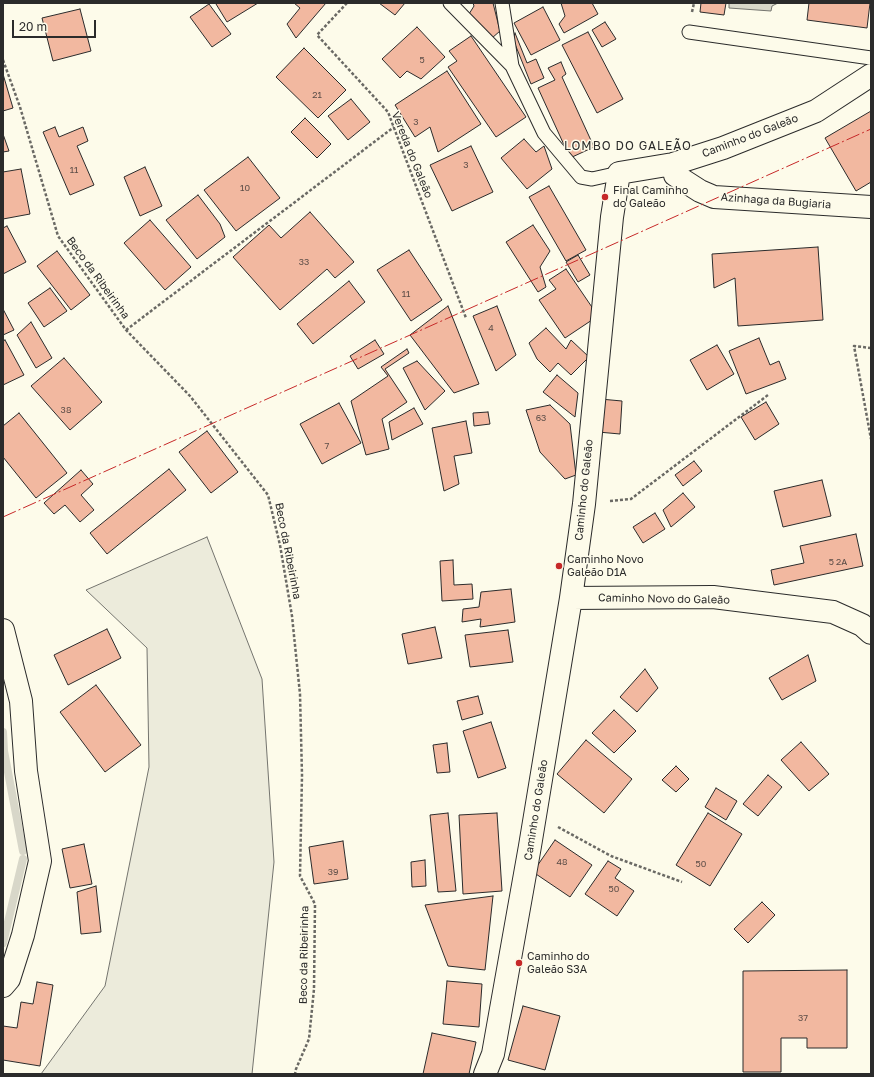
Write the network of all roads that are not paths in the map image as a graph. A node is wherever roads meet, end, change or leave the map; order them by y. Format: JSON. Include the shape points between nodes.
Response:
{"nodes":[{"id":1,"x":450,"y":3,"type":"edge"},
{"id":2,"x":502,"y":3,"type":"edge"},
{"id":3,"x":688,"y":32,"type":"dead end"},
{"id":4,"x":871,"y":58,"type":"edge"},
{"id":5,"x":512,"y":66,"type":"junction"},
{"id":6,"x":871,"y":75,"type":"edge"},
{"id":7,"x":673,"y":164,"type":"junction"},
{"id":8,"x":618,"y":173,"type":"junction"},
{"id":9,"x":871,"y":207,"type":"edge"},
{"id":10,"x":571,"y":598,"type":"junction"},
{"id":11,"x":3,"y":630,"type":"edge"},
{"id":12,"x":871,"y":633,"type":"edge"},
{"id":13,"x":3,"y":986,"type":"edge"},
{"id":14,"x":485,"y":1074,"type":"edge"}],
"edges":[{"from":1,"to":5,"type":"lane"},
{"from":2,"to":5,"type":"lane"},
{"from":3,"to":4,"type":"lane"},
{"from":5,"to":8,"type":"lane","via":[[544,134],[581,177],[592,179]]},
{"from":6,"to":7,"type":"street","name":"Caminho do Galeão","via":[[816,111],[723,148]]},
{"from":7,"to":8,"type":"street","name":"Caminho do Galeão"},
{"from":7,"to":9,"type":"street","name":"Azinhaga da Bugiaria","via":[[675,175],[714,197]]},
{"from":8,"to":10,"type":"street","name":"Caminho do Galeão","via":[[584,504]]},
{"from":10,"to":12,"type":"street","name":"Caminho Novo do Galeão","via":[[713,598],[833,612],[862,625]]},
{"from":10,"to":14,"type":"street","name":"Caminho do Galeão","via":[[493,1054]]},
{"from":11,"to":13,"type":"street","via":[[21,701],[26,771],[40,861],[23,935],[9,978]]}]}
